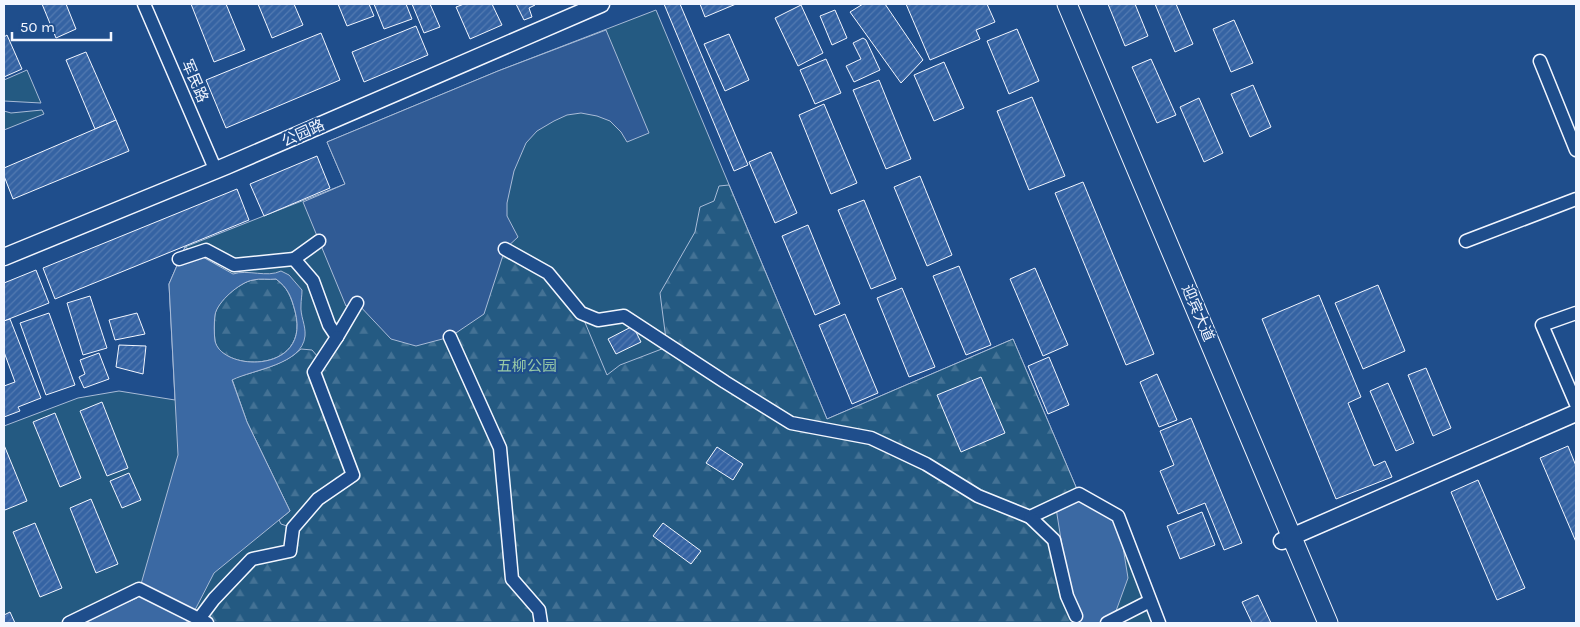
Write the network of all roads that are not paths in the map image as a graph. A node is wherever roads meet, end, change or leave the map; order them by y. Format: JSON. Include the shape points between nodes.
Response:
{"nodes":[{"id":1,"x":144,"y":4,"type":"edge"},
{"id":2,"x":583,"y":4,"type":"edge"},
{"id":3,"x":601,"y":4,"type":"edge"},
{"id":4,"x":1056,"y":4,"type":"edge"},
{"id":5,"x":1067,"y":4,"type":"edge"},
{"id":6,"x":1540,"y":61,"type":"dead end"},
{"id":7,"x":1576,"y":150,"type":"edge"},
{"id":8,"x":214,"y":167,"type":"junction"},
{"id":9,"x":1576,"y":199,"type":"edge"},
{"id":10,"x":319,"y":241,"type":"dead end"},
{"id":11,"x":1466,"y":241,"type":"dead end"},
{"id":12,"x":505,"y":249,"type":"dead end"},
{"id":13,"x":4,"y":250,"type":"edge"},
{"id":14,"x":4,"y":257,"type":"edge"},
{"id":15,"x":179,"y":259,"type":"dead end"},
{"id":16,"x":294,"y":259,"type":"junction"},
{"id":17,"x":357,"y":303,"type":"dead end"},
{"id":18,"x":1576,"y":313,"type":"edge"},
{"id":19,"x":337,"y":337,"type":"junction"},
{"id":20,"x":450,"y":337,"type":"dead end"},
{"id":21,"x":1576,"y":404,"type":"edge"},
{"id":22,"x":1576,"y":413,"type":"edge"},
{"id":23,"x":1030,"y":517,"type":"junction"},
{"id":24,"x":1287,"y":539,"type":"junction"},
{"id":25,"x":1150,"y":601,"type":"junction"},
{"id":26,"x":203,"y":621,"type":"edge"},
{"id":27,"x":1076,"y":621,"type":"edge"},
{"id":28,"x":70,"y":623,"type":"edge"},
{"id":29,"x":541,"y":623,"type":"edge"},
{"id":30,"x":1107,"y":623,"type":"edge"},
{"id":31,"x":1159,"y":623,"type":"edge"},
{"id":32,"x":1316,"y":623,"type":"edge"},
{"id":33,"x":1328,"y":623,"type":"edge"}],
"edges":[{"from":1,"to":8,"type":"street","name":"军民路"},
{"from":2,"to":8,"type":"street"},
{"from":3,"to":8,"type":"street","name":"公园路"},
{"from":4,"to":24,"type":"main road","name":"迎宾大道"},
{"from":5,"to":24,"type":"main road","name":"迎宾大道"},
{"from":6,"to":7,"type":"street"},
{"from":8,"to":13,"type":"street"},
{"from":8,"to":14,"type":"street","name":"公园路"},
{"from":9,"to":11,"type":"street"},
{"from":10,"to":16,"type":"street"},
{"from":12,"to":23,"type":"street","via":[[548,274],[581,313],[598,320],[624,316],[791,423],[871,438],[926,464],[978,496]]},
{"from":15,"to":16,"type":"street","via":[[206,250],[234,265]]},
{"from":16,"to":19,"type":"street","via":[[313,281],[329,325]]},
{"from":17,"to":19,"type":"street"},
{"from":18,"to":21,"type":"street","via":[[1542,325]]},
{"from":19,"to":26,"type":"street","via":[[314,372],[353,475],[318,499],[293,528],[290,551],[252,559],[214,598]]},
{"from":20,"to":29,"type":"street","via":[[500,448],[512,579],[539,610]]},
{"from":22,"to":24,"type":"street"},
{"from":23,"to":25,"type":"street","via":[[1079,494],[1118,516]]},
{"from":23,"to":27,"type":"street","via":[[1054,540]]},
{"from":24,"to":32,"type":"main road","name":"迎宾大道"},
{"from":24,"to":33,"type":"main road","name":"迎宾大道"},
{"from":25,"to":30,"type":"street"},
{"from":25,"to":31,"type":"street"},
{"from":26,"to":28,"type":"street","via":[[139,589]]}]}
